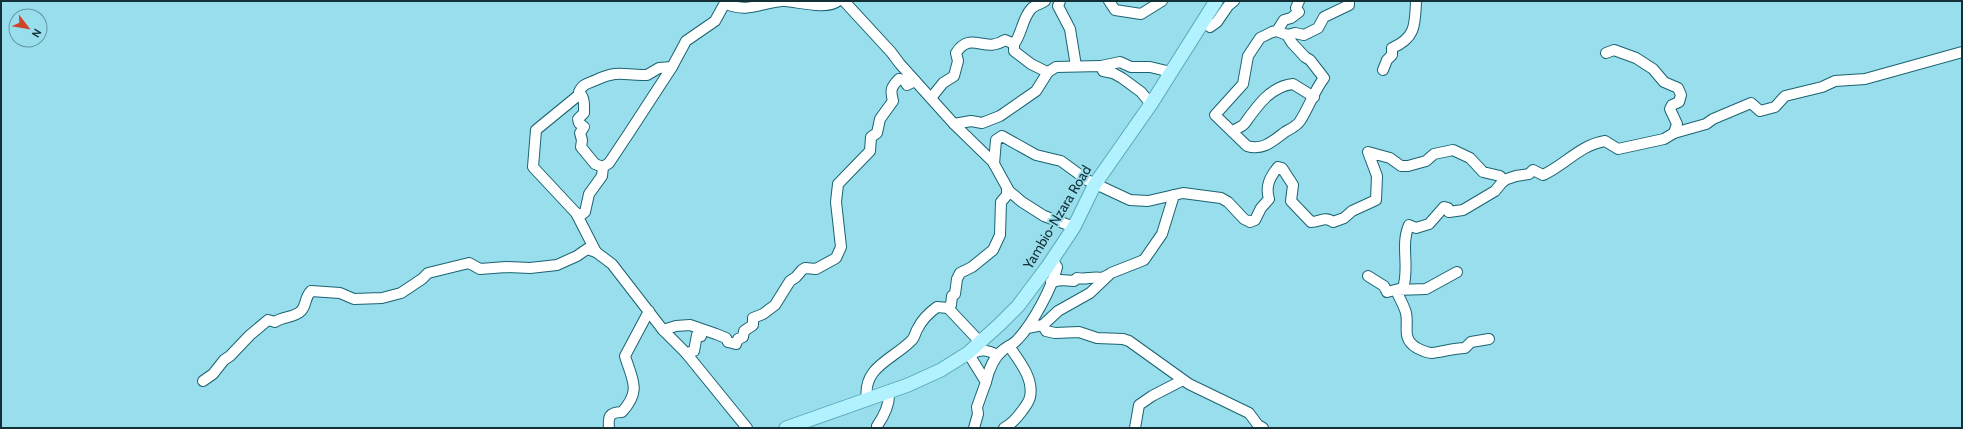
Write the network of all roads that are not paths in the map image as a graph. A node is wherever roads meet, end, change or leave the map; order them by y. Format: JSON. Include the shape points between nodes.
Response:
{"nodes":[{"id":1,"x":782,"y":1,"type":"edge"},
{"id":2,"x":785,"y":1,"type":"edge"},
{"id":3,"x":838,"y":1,"type":"edge"},
{"id":4,"x":844,"y":1,"type":"edge"},
{"id":5,"x":1046,"y":1,"type":"edge"},
{"id":6,"x":1060,"y":1,"type":"edge"},
{"id":7,"x":1109,"y":1,"type":"edge"},
{"id":8,"x":1162,"y":1,"type":"edge"},
{"id":9,"x":1216,"y":1,"type":"edge"},
{"id":10,"x":1234,"y":1,"type":"edge"},
{"id":11,"x":1299,"y":1,"type":"edge"},
{"id":12,"x":1349,"y":1,"type":"edge"},
{"id":13,"x":1416,"y":1,"type":"edge"},
{"id":14,"x":726,"y":2,"type":"edge"},
{"id":15,"x":1204,"y":21,"type":"junction"},
{"id":16,"x":1277,"y":31,"type":"junction"},
{"id":17,"x":1287,"y":36,"type":"junction"},
{"id":18,"x":1014,"y":44,"type":"junction"},
{"id":19,"x":1962,"y":52,"type":"edge"},
{"id":20,"x":1606,"y":53,"type":"dead end"},
{"id":21,"x":1076,"y":66,"type":"junction"},
{"id":22,"x":1101,"y":66,"type":"junction"},
{"id":23,"x":672,"y":67,"type":"junction"},
{"id":24,"x":1383,"y":70,"type":"dead end"},
{"id":25,"x":1047,"y":72,"type":"junction"},
{"id":26,"x":1171,"y":72,"type":"junction"},
{"id":27,"x":915,"y":81,"type":"junction"},
{"id":28,"x":580,"y":94,"type":"junction"},
{"id":29,"x":1314,"y":97,"type":"junction"},
{"id":30,"x":931,"y":98,"type":"junction"},
{"id":31,"x":1151,"y":104,"type":"junction"},
{"id":32,"x":954,"y":124,"type":"junction"},
{"id":33,"x":1233,"y":132,"type":"junction"},
{"id":34,"x":1674,"y":133,"type":"junction"},
{"id":35,"x":994,"y":164,"type":"junction"},
{"id":36,"x":603,"y":166,"type":"junction"},
{"id":37,"x":1504,"y":181,"type":"junction"},
{"id":38,"x":1095,"y":184,"type":"junction"},
{"id":39,"x":1008,"y":189,"type":"junction"},
{"id":40,"x":1174,"y":195,"type":"junction"},
{"id":41,"x":576,"y":213,"type":"junction"},
{"id":42,"x":1074,"y":227,"type":"junction"},
{"id":43,"x":596,"y":252,"type":"junction"},
{"id":44,"x":1457,"y":272,"type":"dead end"},
{"id":45,"x":1111,"y":273,"type":"junction"},
{"id":46,"x":1368,"y":276,"type":"dead end"},
{"id":47,"x":1046,"y":282,"type":"junction"},
{"id":48,"x":1396,"y":290,"type":"junction"},
{"id":49,"x":1027,"y":294,"type":"junction"},
{"id":50,"x":1040,"y":305,"type":"junction"},
{"id":51,"x":948,"y":308,"type":"junction"},
{"id":52,"x":649,"y":311,"type":"junction"},
{"id":53,"x":1058,"y":311,"type":"junction"},
{"id":54,"x":1043,"y":325,"type":"junction"},
{"id":55,"x":1027,"y":328,"type":"junction"},
{"id":56,"x":664,"y":330,"type":"junction"},
{"id":57,"x":703,"y":331,"type":"junction"},
{"id":58,"x":1489,"y":339,"type":"dead end"},
{"id":59,"x":980,"y":342,"type":"junction"},
{"id":60,"x":1008,"y":346,"type":"junction"},
{"id":61,"x":686,"y":353,"type":"junction"},
{"id":62,"x":969,"y":354,"type":"junction"},
{"id":63,"x":998,"y":355,"type":"junction"},
{"id":64,"x":1183,"y":380,"type":"junction"},
{"id":65,"x":204,"y":381,"type":"dead end"},
{"id":66,"x":986,"y":382,"type":"junction"},
{"id":67,"x":889,"y":392,"type":"junction"},
{"id":68,"x":867,"y":400,"type":"junction"},
{"id":69,"x":877,"y":426,"type":"dead end"},
{"id":70,"x":791,"y":427,"type":"edge"},
{"id":71,"x":609,"y":428,"type":"edge"},
{"id":72,"x":747,"y":428,"type":"edge"},
{"id":73,"x":974,"y":428,"type":"edge"},
{"id":74,"x":1004,"y":428,"type":"edge"},
{"id":75,"x":1135,"y":428,"type":"edge"},
{"id":76,"x":1263,"y":428,"type":"edge"}],
"edges":[{"from":1,"to":14,"type":"street","via":[[749,8],[738,8]]},
{"from":2,"to":3,"type":"street","via":[[824,5]]},
{"from":4,"to":27,"type":"street","via":[[892,52]]},
{"from":5,"to":18,"type":"street","via":[[1030,10]]},
{"from":6,"to":21,"type":"street","via":[[1058,6],[1070,29]]},
{"from":7,"to":8,"type":"street","via":[[1115,10],[1141,14]]},
{"from":9,"to":15,"type":"main road","name":"Yambio-Nzara Road"},
{"from":10,"to":15,"type":"street","via":[[1210,27]]},
{"from":11,"to":16,"type":"street","via":[[1296,8],[1298,12],[1284,20]]},
{"from":12,"to":17,"type":"street","via":[[1349,5],[1324,18],[1314,30],[1301,36],[1295,33]]},
{"from":13,"to":24,"type":"street","via":[[1411,35],[1392,48],[1392,55]]},
{"from":14,"to":23,"type":"street","via":[[715,21],[686,41]]},
{"from":15,"to":26,"type":"main road","name":"Yambio-Nzara Road"},
{"from":16,"to":17,"type":"street"},
{"from":16,"to":33,"type":"street","via":[[1260,38],[1248,56],[1243,84],[1215,115]]},
{"from":17,"to":29,"type":"street","via":[[1324,78],[1317,87]]},
{"from":18,"to":25,"type":"street","via":[[1014,51]]},
{"from":18,"to":30,"type":"street","via":[[1005,40],[992,46],[964,43],[956,53],[958,61],[954,76],[943,83]]},
{"from":19,"to":34,"type":"street","via":[[1865,79],[1835,81],[1822,87],[1785,96],[1775,107],[1760,111],[1751,103],[1713,118],[1706,124]]},
{"from":20,"to":34,"type":"street","via":[[1614,50],[1636,58],[1653,69],[1664,82],[1678,88],[1681,95],[1670,109],[1677,124]]},
{"from":21,"to":22,"type":"street"},
{"from":21,"to":25,"type":"street","via":[[1056,67]]},
{"from":22,"to":26,"type":"street","via":[[1120,62],[1131,67],[1150,67]]},
{"from":22,"to":31,"type":"street","via":[[1103,71],[1113,73],[1136,88]]},
{"from":23,"to":28,"type":"street","via":[[659,68],[647,75],[611,74],[585,84]]},
{"from":23,"to":36,"type":"street","via":[[610,161]]},
{"from":25,"to":32,"type":"street","via":[[1036,91],[1000,116],[982,123],[971,121]]},
{"from":26,"to":31,"type":"main road","name":"Yambio-Nzara Road"},
{"from":27,"to":30,"type":"street"},
{"from":27,"to":57,"type":"street","via":[[907,85],[904,80],[899,79],[891,86],[893,101],[880,119],[877,133],[871,137],[870,151],[838,184],[836,202],[841,247],[836,258],[816,269],[802,270],[790,281],[775,305],[753,318],[753,325],[744,331],[743,337],[736,344]]},
{"from":28,"to":36,"type":"street","via":[[584,98],[583,114],[578,119],[584,127],[580,133],[581,147],[595,164]]},
{"from":28,"to":41,"type":"street","via":[[536,130],[533,167]]},
{"from":29,"to":33,"type":"street","via":[[1293,84],[1281,87],[1268,94],[1250,113],[1245,124],[1235,128]]},
{"from":29,"to":33,"type":"street","via":[[1299,123],[1268,145],[1253,148],[1247,146]]},
{"from":30,"to":32,"type":"street"},
{"from":31,"to":38,"type":"main road","name":"Yambio-Nzara Road"},
{"from":32,"to":35,"type":"street"},
{"from":34,"to":37,"type":"street","via":[[1664,139],[1618,149],[1605,141],[1593,143],[1543,175],[1533,170],[1529,174]]},
{"from":35,"to":38,"type":"street","via":[[996,140],[1002,136],[1036,155],[1060,161]]},
{"from":35,"to":39,"type":"street"},
{"from":36,"to":41,"type":"street","via":[[601,179],[590,194],[586,210],[583,214]]},
{"from":37,"to":40,"type":"street","via":[[1500,176],[1483,172],[1470,158],[1453,150],[1434,154],[1426,161],[1408,166],[1401,166],[1390,158],[1368,152],[1378,176],[1376,200],[1333,222],[1328,218],[1317,222],[1307,219],[1292,201],[1293,185],[1282,168],[1278,167],[1270,176],[1268,183],[1269,199],[1255,220],[1250,222],[1221,198],[1183,193]]},
{"from":37,"to":48,"type":"street","via":[[1495,191],[1463,210],[1449,212],[1448,208],[1444,207],[1430,224],[1416,228],[1409,225],[1404,239],[1406,278],[1403,288]]},
{"from":38,"to":40,"type":"street","via":[[1130,200],[1148,201]]},
{"from":38,"to":42,"type":"main road","name":"Yambio-Nzara Road"},
{"from":39,"to":42,"type":"street","via":[[1044,216]]},
{"from":39,"to":51,"type":"street","via":[[1001,202],[1000,235],[993,250],[960,273],[956,294],[952,296]]},
{"from":40,"to":45,"type":"street","via":[[1162,234],[1144,260]]},
{"from":41,"to":43,"type":"street"},
{"from":42,"to":47,"type":"main road","name":"Yambio-Nzara Road","via":[[1052,259]]},
{"from":43,"to":52,"type":"street","via":[[612,264]]},
{"from":43,"to":65,"type":"street","via":[[587,249],[557,265],[530,268],[480,269],[469,263],[455,265],[428,273],[401,293],[377,299],[311,291],[300,311],[275,322],[265,322]]},
{"from":44,"to":48,"type":"street","via":[[1426,289]]},
{"from":45,"to":47,"type":"street","via":[[1102,278],[1094,276],[1086,280],[1077,278],[1074,281]]},
{"from":45,"to":53,"type":"street","via":[[1090,293]]},
{"from":46,"to":48,"type":"street","via":[[1384,286],[1387,292]]},
{"from":47,"to":49,"type":"main road","name":"Yambio-Nzara Road"},
{"from":47,"to":50,"type":"street"},
{"from":48,"to":58,"type":"street","via":[[1405,311],[1408,340],[1421,350],[1430,353],[1465,348],[1471,342]]},
{"from":49,"to":50,"type":"street"},
{"from":49,"to":59,"type":"main road","name":"Yambio-Nzara Road"},
{"from":50,"to":53,"type":"street","via":[[1050,311]]},
{"from":50,"to":55,"type":"street"},
{"from":51,"to":59,"type":"street"},
{"from":51,"to":68,"type":"street","via":[[937,307],[930,312],[912,340],[881,364],[868,380]]},
{"from":52,"to":56,"type":"street"},
{"from":52,"to":71,"type":"street","via":[[625,356],[634,378],[635,388],[632,397],[622,412],[613,412],[609,416]]},
{"from":53,"to":54,"type":"street"},
{"from":54,"to":55,"type":"street"},
{"from":54,"to":64,"type":"street","via":[[1046,331],[1051,333],[1079,332],[1097,338],[1129,340]]},
{"from":55,"to":60,"type":"street"},
{"from":56,"to":57,"type":"street","via":[[690,325]]},
{"from":56,"to":61,"type":"street"},
{"from":57,"to":61,"type":"street","via":[[701,336],[696,337],[694,351]]},
{"from":59,"to":62,"type":"main road","name":"Yambio-Nzara Road"},
{"from":60,"to":63,"type":"street"},
{"from":60,"to":74,"type":"street","via":[[1023,366],[1030,381],[1030,398],[1018,417]]},
{"from":61,"to":72,"type":"street"},
{"from":62,"to":63,"type":"street","via":[[987,350]]},
{"from":62,"to":66,"type":"street"},
{"from":62,"to":67,"type":"main road","name":"Yambio-Nzara Road","via":[[941,370]]},
{"from":63,"to":66,"type":"street"},
{"from":64,"to":75,"type":"street","via":[[1139,405]]},
{"from":64,"to":76,"type":"street","via":[[1249,414]]},
{"from":66,"to":73,"type":"street","via":[[977,407]]},
{"from":67,"to":68,"type":"main road","name":"Yambio-Nzara Road"},
{"from":67,"to":69,"type":"street","via":[[886,411]]},
{"from":68,"to":70,"type":"main road","name":"Yambio-Nzara Road"}]}
